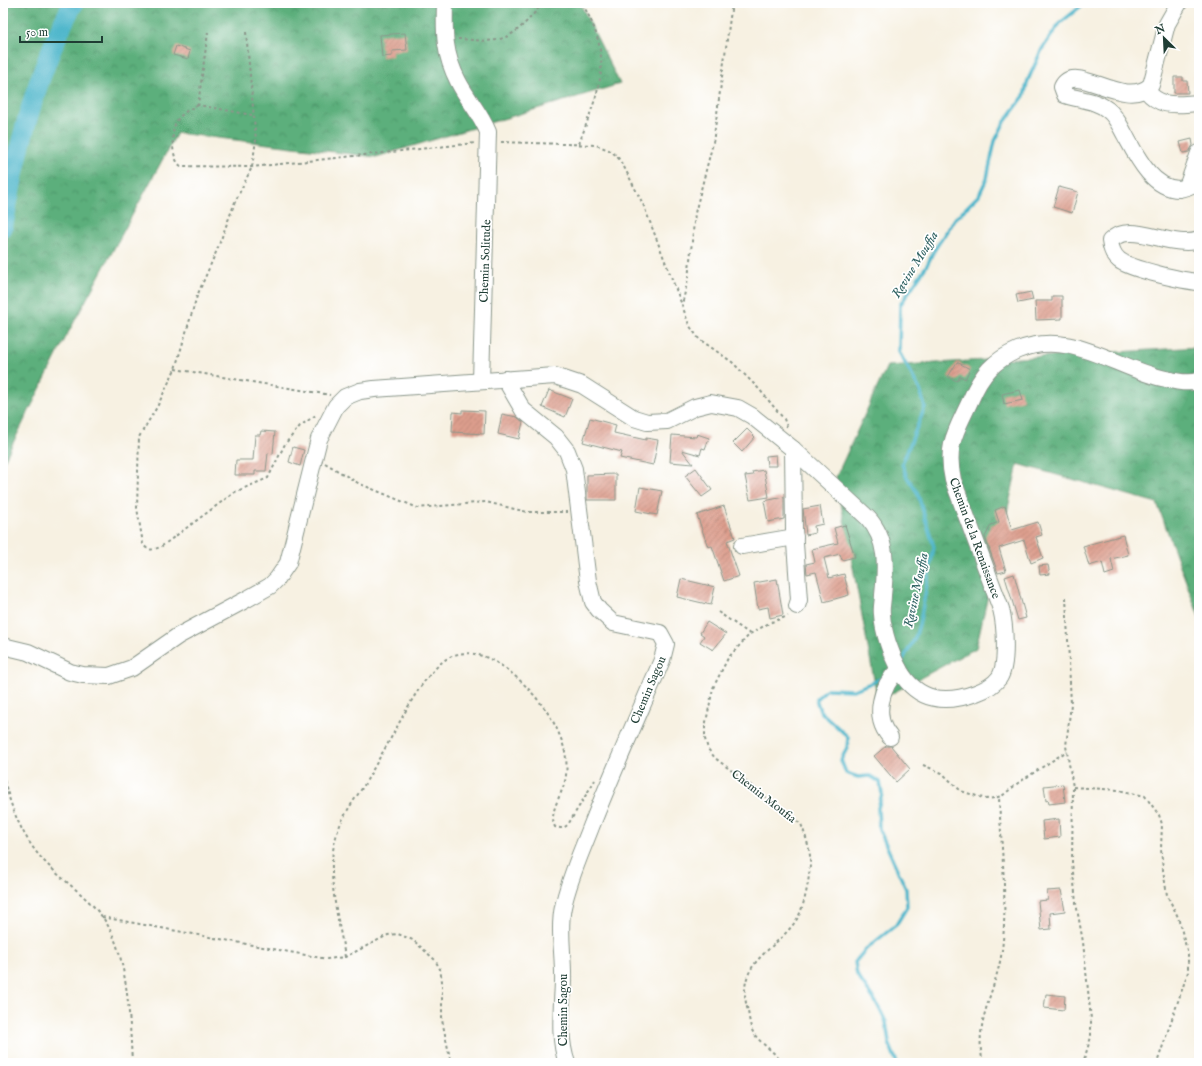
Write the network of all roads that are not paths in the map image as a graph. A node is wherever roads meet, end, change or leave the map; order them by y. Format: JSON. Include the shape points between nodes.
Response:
{"nodes":[{"id":1,"x":445,"y":3,"type":"edge"},
{"id":2,"x":1179,"y":3,"type":"edge"},
{"id":3,"x":1146,"y":90,"type":"junction"},
{"id":4,"x":1199,"y":103,"type":"edge"},
{"id":5,"x":1199,"y":153,"type":"edge"},
{"id":6,"x":1193,"y":185,"type":"edge"},
{"id":7,"x":1199,"y":240,"type":"edge"},
{"id":8,"x":1199,"y":282,"type":"edge"},
{"id":9,"x":505,"y":379,"type":"junction"},
{"id":10,"x":481,"y":381,"type":"junction"},
{"id":11,"x":1199,"y":381,"type":"edge"},
{"id":12,"x":793,"y":449,"type":"junction"},
{"id":13,"x":755,"y":533,"type":"dead end"},
{"id":14,"x":795,"y":533,"type":"junction"},
{"id":15,"x":742,"y":546,"type":"dead end"},
{"id":16,"x":797,"y":606,"type":"road end"},
{"id":17,"x":3,"y":646,"type":"edge"},
{"id":18,"x":899,"y":669,"type":"junction"},
{"id":19,"x":890,"y":737,"type":"dead end"},
{"id":20,"x":567,"y":1063,"type":"edge"}],
"edges":[{"from":1,"to":10,"type":"street","name":"Chemin Solitude","via":[[446,53],[458,81],[485,124],[489,142]]},
{"from":2,"to":3,"type":"street","via":[[1167,24],[1150,85]]},
{"from":3,"to":4,"type":"street","via":[[1155,101],[1164,104]]},
{"from":3,"to":6,"type":"street","via":[[1130,94],[1080,78],[1067,81],[1062,87],[1066,95],[1090,100],[1108,109],[1116,118],[1142,164],[1159,182],[1178,189]]},
{"from":5,"to":6,"type":"street"},
{"from":7,"to":8,"type":"street","via":[[1169,241],[1125,233],[1110,242],[1113,254],[1122,263],[1174,279]]},
{"from":9,"to":10,"type":"street","name":"Chemin de la Renaissance"},
{"from":9,"to":12,"type":"street","name":"Chemin de la Renaissance","via":[[555,376],[563,378],[592,390],[634,418],[647,422],[667,421],[703,404],[730,405],[752,416]]},
{"from":9,"to":20,"type":"street","name":"Chemin Sagou","via":[[523,410],[556,437],[567,451],[574,469],[593,602],[613,623],[660,633],[666,644],[662,660],[611,776],[579,858],[563,908],[562,1019],[563,1051]]},
{"from":10,"to":17,"type":"street","name":"Chemin de la Renaissance","via":[[360,391],[340,402],[324,428],[314,456],[288,563],[277,579],[247,600],[178,636],[132,668],[110,676],[83,675],[70,672],[28,652]]},
{"from":11,"to":18,"type":"street","name":"Chemin de la Renaissance","via":[[1178,382],[1154,377],[1085,349],[1062,343],[1037,344],[1021,349],[1002,357],[988,369],[975,390],[952,442],[949,463],[952,480],[1004,620],[1001,673],[991,686],[967,696],[943,700],[919,692]]},
{"from":12,"to":14,"type":"street"},
{"from":12,"to":18,"type":"street","name":"Chemin de la Renaissance","via":[[868,518],[880,536],[885,559],[882,613]]},
{"from":13,"to":14,"type":"street"},
{"from":14,"to":15,"type":"street"},
{"from":14,"to":16,"type":"street","via":[[799,600]]},
{"from":18,"to":19,"type":"street","via":[[887,684],[881,703],[880,717],[884,730]]}]}
